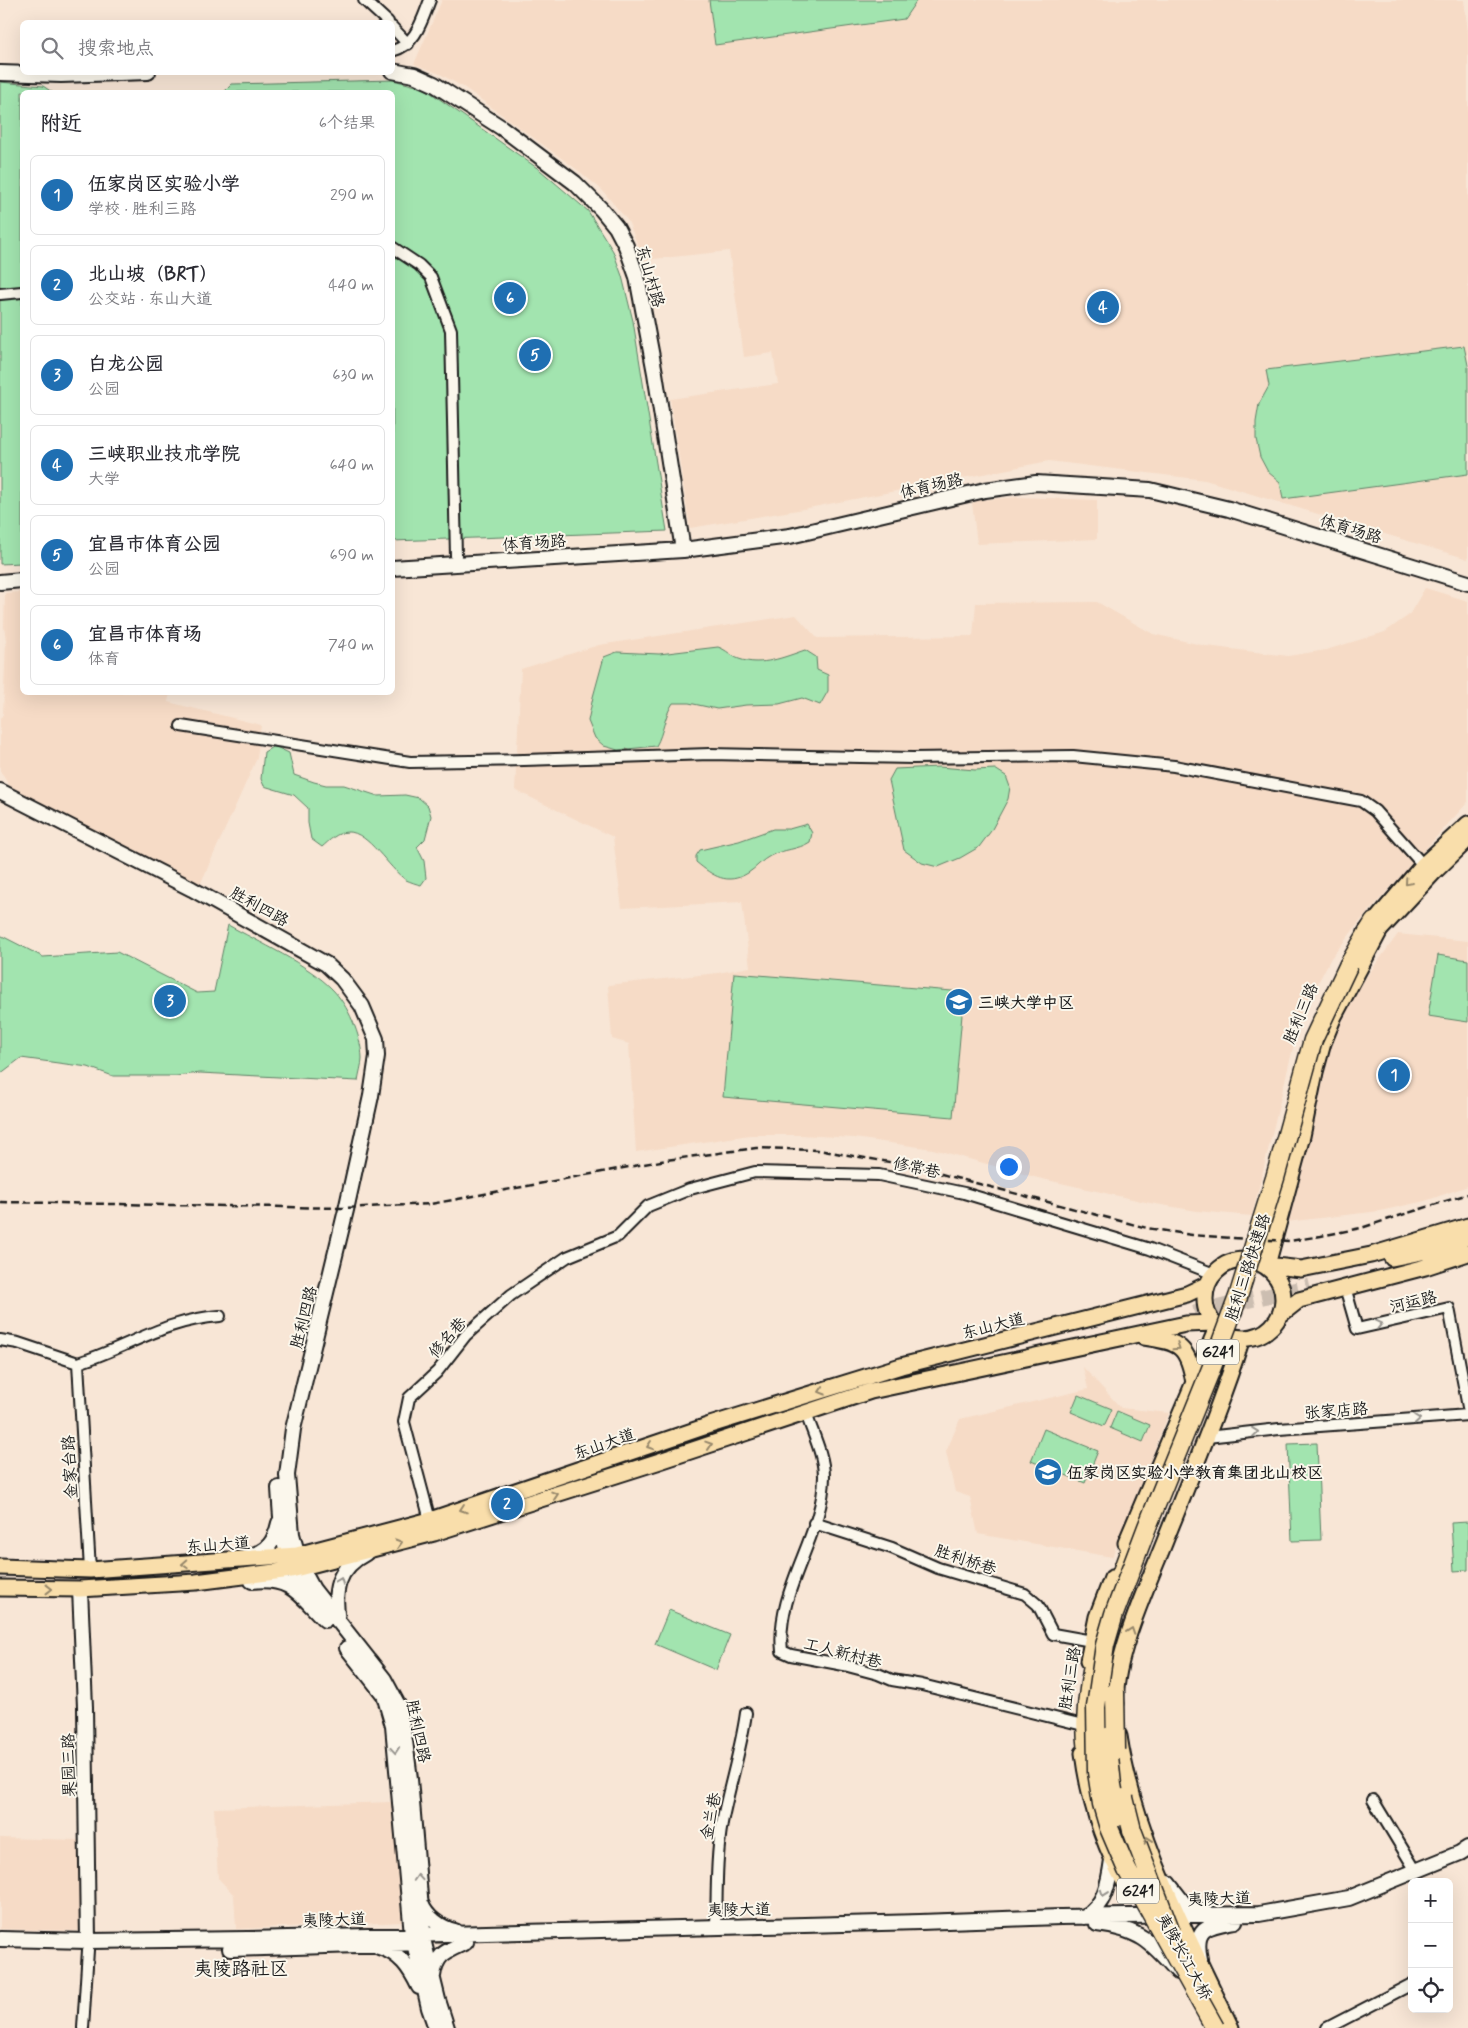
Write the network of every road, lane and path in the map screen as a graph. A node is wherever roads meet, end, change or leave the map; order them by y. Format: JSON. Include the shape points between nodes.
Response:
{"nodes":[{"id":1,"x":364,"y":0,"type":"edge"},
{"id":2,"x":430,"y":0,"type":"edge"},
{"id":3,"x":386,"y":20,"type":"edge"},
{"id":4,"x":395,"y":30,"type":"edge"},
{"id":5,"x":408,"y":44,"type":"junction"},
{"id":6,"x":395,"y":51,"type":"edge"},
{"id":7,"x":395,"y":72,"type":"edge"},
{"id":8,"x":0,"y":74,"type":"edge"},
{"id":9,"x":20,"y":74,"type":"edge"},
{"id":10,"x":395,"y":249,"type":"edge"},
{"id":11,"x":20,"y":292,"type":"edge"},
{"id":12,"x":0,"y":294,"type":"edge"},
{"id":13,"x":683,"y":546,"type":"junction"},
{"id":14,"x":456,"y":556,"type":"junction"},
{"id":15,"x":395,"y":561,"type":"edge"},
{"id":16,"x":395,"y":568,"type":"edge"},
{"id":17,"x":1468,"y":575,"type":"edge"},
{"id":18,"x":20,"y":580,"type":"edge"},
{"id":19,"x":0,"y":582,"type":"edge"},
{"id":20,"x":1468,"y":583,"type":"edge"},
{"id":21,"x":20,"y":589,"type":"edge"},
{"id":22,"x":0,"y":590,"type":"edge"},
{"id":23,"x":181,"y":726,"type":"dead end"},
{"id":24,"x":0,"y":791,"type":"edge"},
{"id":25,"x":0,"y":799,"type":"edge"},
{"id":26,"x":1468,"y":824,"type":"edge"},
{"id":27,"x":1468,"y":839,"type":"edge"},
{"id":28,"x":1423,"y":865,"type":"junction"},
{"id":29,"x":1377,"y":926,"type":"junction"},
{"id":30,"x":1468,"y":1226,"type":"edge"},
{"id":31,"x":618,"y":1236,"type":"joint"},
{"id":32,"x":1468,"y":1237,"type":"edge"},
{"id":33,"x":1468,"y":1245,"type":"edge"},
{"id":34,"x":1468,"y":1253,"type":"edge"},
{"id":35,"x":1245,"y":1259,"type":"junction"},
{"id":36,"x":1267,"y":1266,"type":"junction"},
{"id":37,"x":1211,"y":1279,"type":"junction"},
{"id":38,"x":1345,"y":1287,"type":"junction"},
{"id":39,"x":1280,"y":1315,"type":"junction"},
{"id":40,"x":220,"y":1316,"type":"dead end"},
{"id":41,"x":1215,"y":1326,"type":"junction"},
{"id":42,"x":1135,"y":1335,"type":"junction"},
{"id":43,"x":1242,"y":1338,"type":"junction"},
{"id":44,"x":0,"y":1340,"type":"edge"},
{"id":45,"x":78,"y":1363,"type":"junction"},
{"id":46,"x":868,"y":1376,"type":"junction"},
{"id":47,"x":1194,"y":1385,"type":"junction"},
{"id":48,"x":871,"y":1392,"type":"junction"},
{"id":49,"x":1468,"y":1407,"type":"edge"},
{"id":50,"x":806,"y":1413,"type":"junction"},
{"id":51,"x":1468,"y":1415,"type":"edge"},
{"id":52,"x":1174,"y":1432,"type":"junction"},
{"id":53,"x":1207,"y":1437,"type":"junction"},
{"id":54,"x":286,"y":1514,"type":"junction"},
{"id":55,"x":430,"y":1520,"type":"junction"},
{"id":56,"x":814,"y":1523,"type":"junction"},
{"id":57,"x":328,"y":1547,"type":"junction"},
{"id":58,"x":368,"y":1551,"type":"junction"},
{"id":59,"x":208,"y":1563,"type":"junction"},
{"id":60,"x":294,"y":1563,"type":"junction"},
{"id":61,"x":0,"y":1567,"type":"edge"},
{"id":62,"x":90,"y":1570,"type":"junction"},
{"id":63,"x":196,"y":1582,"type":"junction"},
{"id":64,"x":0,"y":1588,"type":"edge"},
{"id":65,"x":80,"y":1589,"type":"junction"},
{"id":66,"x":332,"y":1621,"type":"junction"},
{"id":67,"x":1092,"y":1641,"type":"junction"},
{"id":68,"x":1115,"y":1692,"type":"junction"},
{"id":69,"x":746,"y":1713,"type":"dead end"},
{"id":70,"x":1080,"y":1724,"type":"junction"},
{"id":71,"x":1101,"y":1741,"type":"junction"},
{"id":72,"x":1374,"y":1800,"type":"dead end"},
{"id":73,"x":1102,"y":1804,"type":"junction"},
{"id":74,"x":1468,"y":1848,"type":"edge"},
{"id":75,"x":1468,"y":1856,"type":"edge"},
{"id":76,"x":1112,"y":1860,"type":"junction"},
{"id":77,"x":1157,"y":1866,"type":"junction"},
{"id":78,"x":1416,"y":1871,"type":"junction"},
{"id":79,"x":414,"y":1902,"type":"junction"},
{"id":80,"x":1230,"y":1918,"type":"junction"},
{"id":81,"x":1146,"y":1919,"type":"junction"},
{"id":82,"x":1088,"y":1920,"type":"junction"},
{"id":83,"x":1177,"y":1924,"type":"junction"},
{"id":84,"x":716,"y":1927,"type":"junction"},
{"id":85,"x":383,"y":1935,"type":"junction"},
{"id":86,"x":464,"y":1938,"type":"junction"},
{"id":87,"x":418,"y":1939,"type":"junction"},
{"id":88,"x":0,"y":1940,"type":"edge"},
{"id":89,"x":88,"y":1945,"type":"junction"},
{"id":90,"x":369,"y":1946,"type":"junction"},
{"id":91,"x":0,"y":1949,"type":"edge"},
{"id":92,"x":1202,"y":1967,"type":"junction"},
{"id":93,"x":1179,"y":1973,"type":"junction"},
{"id":94,"x":432,"y":1979,"type":"junction"},
{"id":95,"x":1408,"y":1986,"type":"edge"},
{"id":96,"x":427,"y":2003,"type":"junction"},
{"id":97,"x":83,"y":2028,"type":"edge"},
{"id":98,"x":436,"y":2028,"type":"edge"},
{"id":99,"x":447,"y":2028,"type":"edge"},
{"id":100,"x":1208,"y":2028,"type":"edge"},
{"id":101,"x":1214,"y":2028,"type":"edge"},
{"id":102,"x":1224,"y":2028,"type":"edge"},
{"id":103,"x":1231,"y":2028,"type":"edge"},
{"id":104,"x":1327,"y":2028,"type":"edge"}],
"edges":[{"from":1,"to":3,"type":"street"},
{"from":2,"to":5,"type":"street"},
{"from":4,"to":5,"type":"street"},
{"from":5,"to":6,"type":"street"},
{"from":7,"to":13,"type":"main road","name":"东山村路","via":[[434,84],[502,128],[575,183],[616,227],[637,277]]},
{"from":8,"to":9,"type":"main road"},
{"from":10,"to":14,"type":"street","via":[[419,265],[431,278],[451,330]]},
{"from":11,"to":12,"type":"street"},
{"from":13,"to":14,"type":"main road","name":"体育场路"},
{"from":13,"to":16,"type":"main road","name":"体育场路"},
{"from":13,"to":17,"type":"main road","name":"体育场路","via":[[792,526],[982,482],[1074,477],[1150,484],[1227,502]]},
{"from":13,"to":20,"type":"main road","name":"体育场路","via":[[790,536],[986,490],[1036,482],[1168,494],[1229,509]]},
{"from":14,"to":15,"type":"main road","name":"体育场路"},
{"from":18,"to":19,"type":"main road"},
{"from":21,"to":22,"type":"main road"},
{"from":23,"to":28,"type":"street","via":[[410,762],[710,754],[913,758],[1073,756],[1174,766],[1361,802],[1375,811]]},
{"from":24,"to":54,"type":"main road","name":"胜利四路","via":[[192,889],[326,964],[357,998],[371,1026],[377,1056],[346,1210],[293,1429]]},
{"from":25,"to":54,"type":"main road","name":"胜利四路","via":[[190,894],[315,966],[339,986],[356,1008],[368,1035],[370,1057],[364,1095],[284,1432],[278,1476]]},
{"from":26,"to":28,"type":"main road","name":"胜利三路","number":"G241"},
{"from":27,"to":29,"type":"main road","name":"胜利三路","number":"G241"},
{"from":28,"to":29,"type":"main road","name":"胜利三路","number":"G241","one_way":true},
{"from":29,"to":35,"type":"main road","name":"胜利三路","number":"G241","via":[[1344,961],[1313,1021],[1292,1085]]},
{"from":29,"to":36,"type":"main road","name":"胜利三路","number":"G241","via":[[1324,1043]]},
{"from":29,"to":71,"type":"highway","name":"胜利三路快速路","number":"G241","via":[[1351,966],[1319,1041],[1266,1244],[1229,1353],[1122,1618],[1108,1674]]},
{"from":30,"to":36,"type":"main road","via":[[1371,1255],[1301,1269]]},
{"from":31,"to":37,"type":"street","name":"修常巷","via":[[648,1206],[690,1189],[755,1172],[879,1175],[964,1193],[1150,1249]]},
{"from":31,"to":55,"type":"street","name":"修名巷","via":[[567,1257],[511,1295],[466,1335],[437,1372],[409,1398],[404,1422]]},
{"from":32,"to":33,"type":"main road","via":[[1309,1282]]},
{"from":34,"to":38,"type":"main road"},
{"from":35,"to":36,"type":"main road"},
{"from":35,"to":37,"type":"main road","via":[[1223,1266]]},
{"from":36,"to":39,"type":"main road","via":[[1281,1285]]},
{"from":37,"to":41,"type":"main road","via":[[1205,1305]]},
{"from":37,"to":46,"type":"main road","name":"东山大道","via":[[1188,1294]]},
{"from":38,"to":39,"type":"main road","via":[[1299,1300]]},
{"from":38,"to":49,"type":"street","name":"河运路","one_way":true,"via":[[1357,1329],[1448,1308]]},
{"from":39,"to":43,"type":"main road","via":[[1264,1332]]},
{"from":40,"to":45,"type":"street","via":[[197,1317],[168,1326]]},
{"from":41,"to":42,"type":"main road","name":"东山大道","via":[[1186,1324]]},
{"from":41,"to":43,"type":"main road","via":[[1228,1335]]},
{"from":41,"to":47,"type":"main road","name":"胜利三路"},
{"from":42,"to":47,"type":"main road","one_way":true,"via":[[1173,1343],[1183,1350],[1191,1363]]},
{"from":42,"to":48,"type":"main road","name":"东山大道"},
{"from":43,"to":53,"type":"main road"},
{"from":44,"to":45,"type":"street"},
{"from":45,"to":62,"type":"street","name":"金家台路"},
{"from":46,"to":48,"type":"main road","via":[[1193,1308],[1066,1343],[992,1357],[879,1386]]},
{"from":46,"to":55,"type":"main road","name":"东山大道","one_way":true,"via":[[710,1425]]},
{"from":47,"to":52,"type":"main road","name":"胜利三路"},
{"from":48,"to":50,"type":"main road","name":"东山大道"},
{"from":50,"to":56,"type":"street","name":"工人新村巷","via":[[824,1475]]},
{"from":58,"to":50,"type":"main road","name":"东山大道","one_way":true,"via":[[444,1530]]},
{"from":53,"to":51,"type":"street","name":"张家店路","one_way":true},
{"from":52,"to":67,"type":"main road","name":"胜利三路","via":[[1109,1585]]},
{"from":52,"to":73,"type":"highway","bridge":true,"via":[[1166,1461],[1122,1568],[1094,1661],[1086,1722],[1090,1761]]},
{"from":68,"to":53,"type":"main road","one_way":true,"via":[[1135,1619]]},
{"from":54,"to":57,"type":"main road","via":[[303,1540]]},
{"from":54,"to":59,"type":"main road","via":[[270,1546],[260,1554]]},
{"from":54,"to":60,"type":"main road","name":"胜利四路","via":[[292,1534]]},
{"from":55,"to":57,"type":"main road","name":"东山大道"},
{"from":56,"to":67,"type":"street","name":"胜利桥巷","via":[[892,1548],[938,1568],[1025,1594],[1038,1605],[1053,1634]]},
{"from":56,"to":70,"type":"street","name":"工人新村巷","via":[[795,1575],[780,1638],[782,1650],[892,1680]]},
{"from":57,"to":60,"type":"main road","name":"东山大道"},
{"from":58,"to":60,"type":"main road","name":"东山大道"},
{"from":66,"to":58,"type":"main road","one_way":true,"via":[[340,1577],[348,1565]]},
{"from":59,"to":60,"type":"main road","name":"东山大道"},
{"from":59,"to":62,"type":"main road","name":"东山大道","one_way":true},
{"from":60,"to":63,"type":"main road","name":"东山大道"},
{"from":60,"to":66,"type":"main road","name":"胜利四路","via":[[303,1592]]},
{"from":61,"to":62,"type":"main road","name":"东山大道"},
{"from":63,"to":65,"type":"main road","name":"东山大道"},
{"from":63,"to":66,"type":"main road","via":[[282,1581]]},
{"from":64,"to":65,"type":"main road","name":"东山大道","one_way":true},
{"from":65,"to":89,"type":"main road","name":"果园三路"},
{"from":66,"to":79,"type":"main road","name":"胜利四路","via":[[384,1695],[393,1726]]},
{"from":67,"to":70,"type":"main road","name":"胜利三路","via":[[1081,1692]]},
{"from":77,"to":68,"type":"main road","one_way":true,"via":[[1125,1766]]},
{"from":68,"to":83,"type":"highway","bridge":true,"via":[[1115,1738],[1120,1781],[1132,1830]]},
{"from":69,"to":84,"type":"street","name":"金兰巷","via":[[717,1858]]},
{"from":70,"to":76,"type":"main road","name":"胜利三路","via":[[1088,1786]]},
{"from":71,"to":73,"type":"highway","name":"夷陵长江大桥","number":"G241","bridge":true,"via":[[1097,1772]]},
{"from":71,"to":83,"type":"highway","name":"夷陵长江大桥","number":"G241","bridge":true,"via":[[1115,1808],[1141,1876]]},
{"from":72,"to":78,"type":"street"},
{"from":73,"to":101,"type":"highway","name":"夷陵长江大桥","number":"G241","bridge":true,"via":[[1127,1870]]},
{"from":74,"to":78,"type":"main road","name":"夷陵大道"},
{"from":75,"to":80,"type":"main road","name":"夷陵大道","via":[[1351,1904],[1259,1920]]},
{"from":76,"to":81,"type":"main road","name":"胜利三路"},
{"from":76,"to":82,"type":"main road","one_way":true,"via":[[1102,1899]]},
{"from":77,"to":80,"type":"main road","via":[[1186,1906]]},
{"from":77,"to":83,"type":"main road"},
{"from":78,"to":80,"type":"main road","name":"夷陵大道","via":[[1349,1898]]},
{"from":79,"to":85,"type":"main road","via":[[401,1926]]},
{"from":79,"to":86,"type":"main road","via":[[441,1926]]},
{"from":79,"to":87,"type":"main road","name":"胜利四路"},
{"from":80,"to":83,"type":"main road","name":"夷陵大道"},
{"from":80,"to":92,"type":"main road","via":[[1200,1933],[1198,1942]]},
{"from":81,"to":82,"type":"main road","name":"夷陵大道"},
{"from":81,"to":83,"type":"main road","name":"夷陵大道"},
{"from":81,"to":93,"type":"main road","name":"胜利三路"},
{"from":82,"to":84,"type":"main road","name":"夷陵大道"},
{"from":82,"to":86,"type":"main road","name":"夷陵大道"},
{"from":82,"to":93,"type":"main road","via":[[1125,1928],[1143,1937]]},
{"from":83,"to":92,"type":"main road"},
{"from":83,"to":102,"type":"highway","name":"夷陵长江大桥","number":"G241"},
{"from":84,"to":86,"type":"main road","name":"夷陵大道"},
{"from":85,"to":87,"type":"main road","name":"夷陵大道"},
{"from":85,"to":89,"type":"main road","name":"夷陵大道"},
{"from":86,"to":87,"type":"main road","name":"夷陵大道"},
{"from":86,"to":94,"type":"main road","via":[[439,1957]]},
{"from":87,"to":90,"type":"main road","name":"夷陵大道"},
{"from":87,"to":94,"type":"main road","name":"胜利四路"},
{"from":87,"to":96,"type":"main road","name":"胜利四路"},
{"from":88,"to":89,"type":"main road","name":"夷陵大道"},
{"from":89,"to":90,"type":"main road","name":"夷陵大道"},
{"from":89,"to":91,"type":"main road","name":"夷陵大道"},
{"from":89,"to":97,"type":"street"},
{"from":90,"to":96,"type":"main road","via":[[386,1949],[402,1960]]},
{"from":92,"to":103,"type":"main road"},
{"from":93,"to":100,"type":"main road","name":"胜利三路"},
{"from":94,"to":99,"type":"main road","name":"胜利四路"},
{"from":95,"to":104,"type":"street"},
{"from":96,"to":98,"type":"main road","name":"胜利四路"}]}
